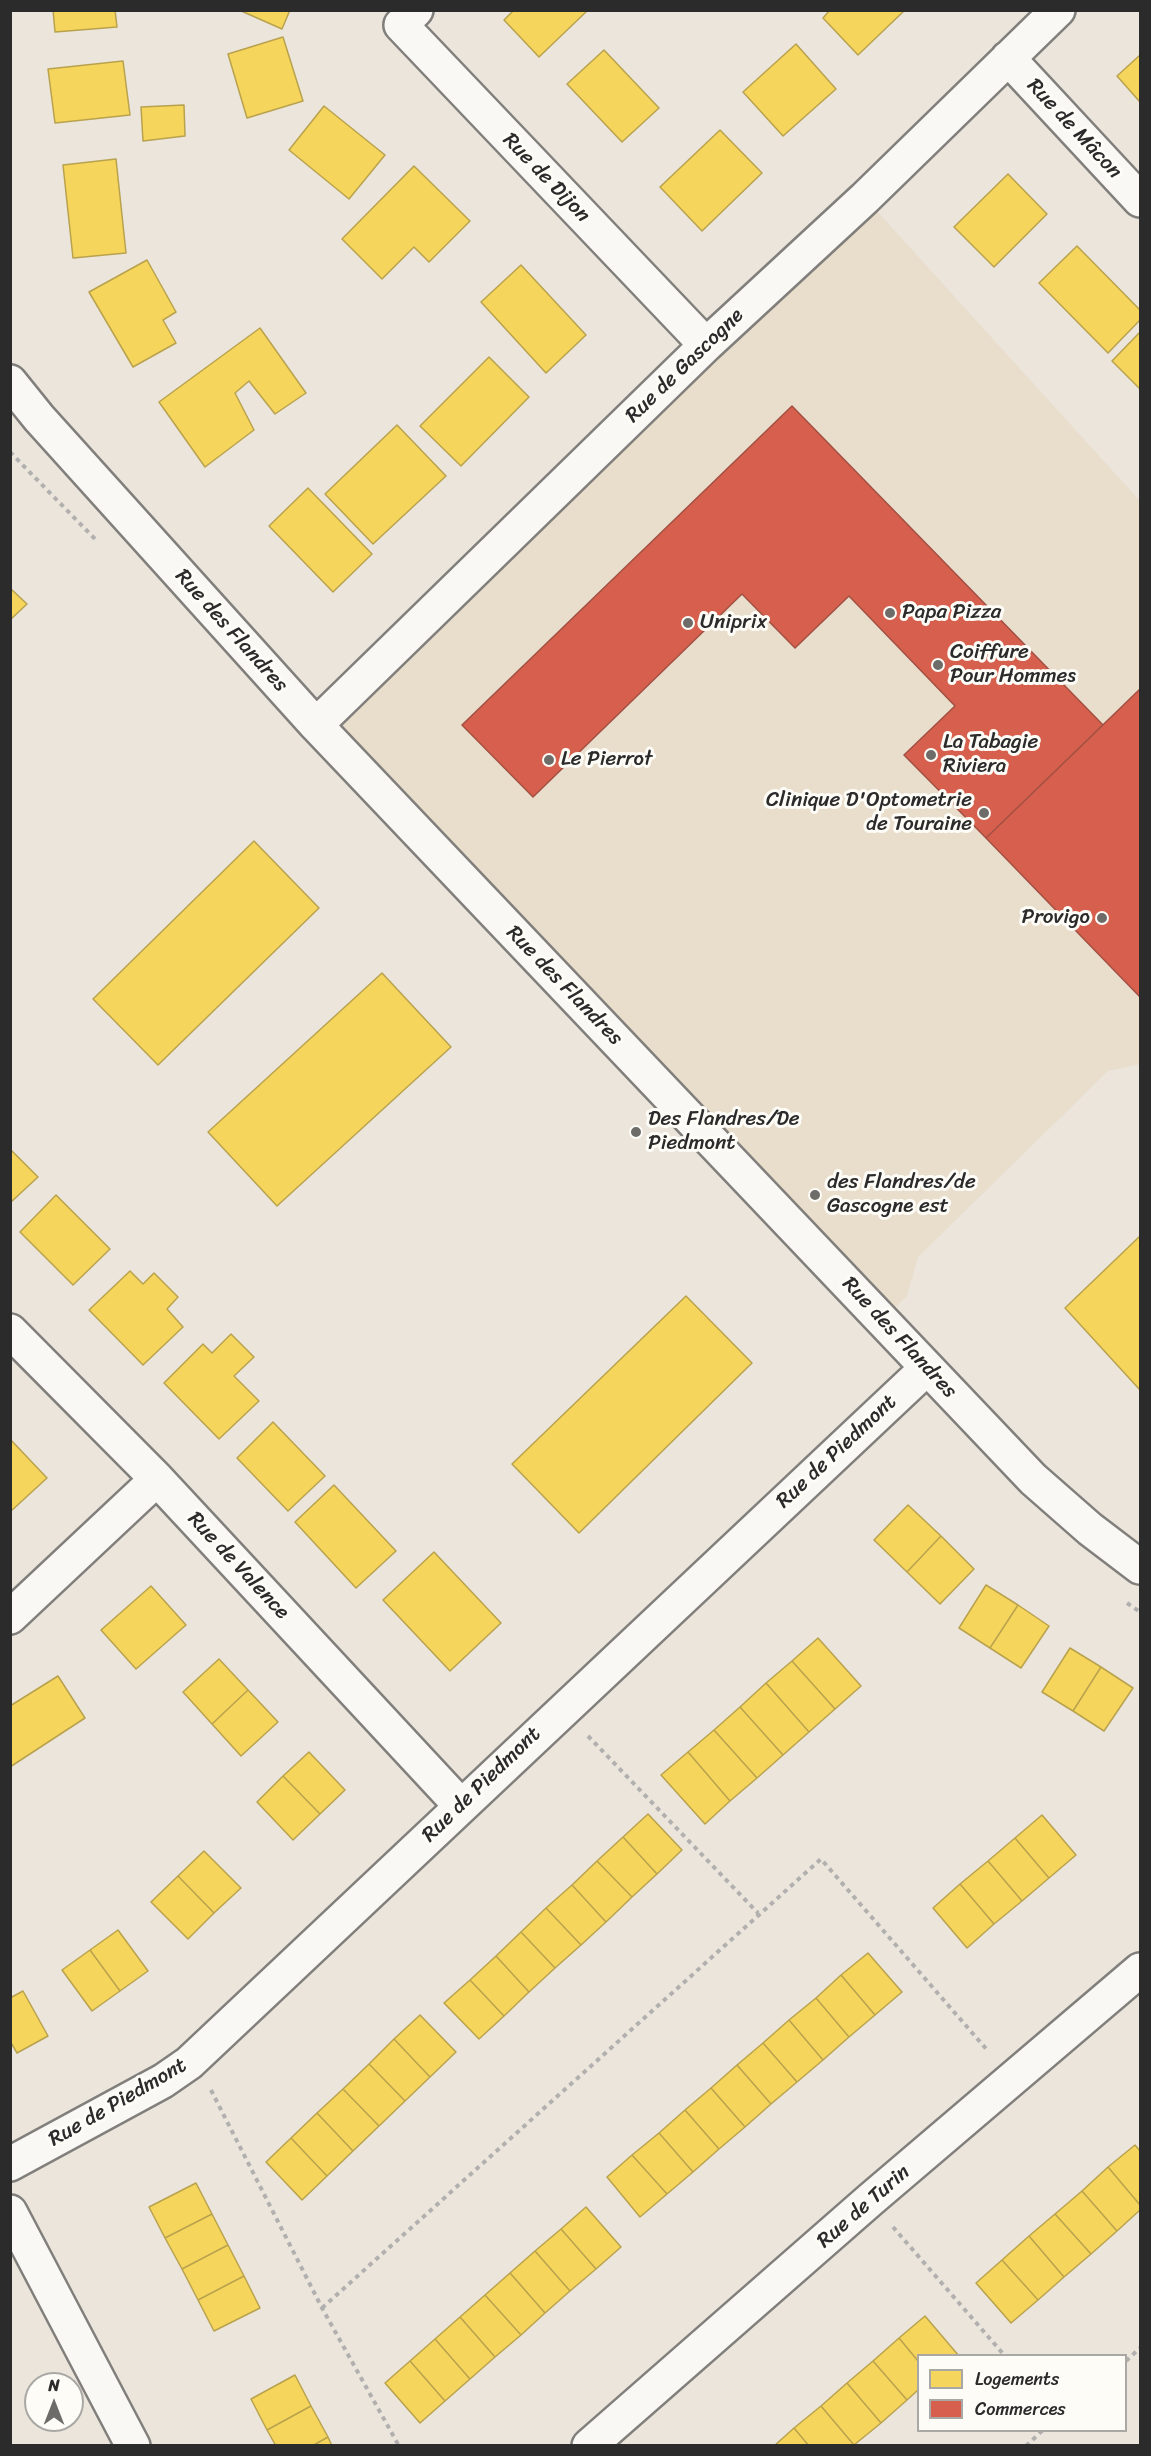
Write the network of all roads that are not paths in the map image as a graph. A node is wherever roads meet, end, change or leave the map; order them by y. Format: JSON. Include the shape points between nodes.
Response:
{"nodes":[{"id":1,"x":416,"y":10,"type":"edge"},
{"id":2,"x":1058,"y":10,"type":"edge"},
{"id":3,"x":1008,"y":58,"type":"junction"},
{"id":4,"x":1140,"y":200,"type":"edge"},
{"id":5,"x":705,"y":345,"type":"junction"},
{"id":6,"x":11,"y":383,"type":"edge"},
{"id":7,"x":316,"y":725,"type":"junction"},
{"id":8,"x":10,"y":1331,"type":"edge"},
{"id":9,"x":927,"y":1368,"type":"junction"},
{"id":10,"x":157,"y":1479,"type":"junction"},
{"id":11,"x":1140,"y":1567,"type":"edge"},
{"id":12,"x":10,"y":1617,"type":"edge"},
{"id":13,"x":461,"y":1806,"type":"junction"},
{"id":14,"x":1140,"y":1970,"type":"edge"},
{"id":15,"x":10,"y":2164,"type":"edge"},
{"id":16,"x":10,"y":2212,"type":"edge"},
{"id":17,"x":133,"y":2445,"type":"edge"},
{"id":18,"x":589,"y":2445,"type":"edge"}],
"edges":[{"from":1,"to":5,"type":"street","name":"Rue de Dijon","via":[[401,25]]},
{"from":2,"to":3,"type":"street","name":"Rue de Gascogne"},
{"from":3,"to":4,"type":"street","name":"Rue de Mâcon"},
{"from":3,"to":5,"type":"street","name":"Rue de Gascogne","via":[[865,198]]},
{"from":5,"to":7,"type":"street","name":"Rue de Gascogne"},
{"from":6,"to":7,"type":"street","name":"Rue des Flandres"},
{"from":7,"to":9,"type":"street","name":"Rue des Flandres"},
{"from":8,"to":10,"type":"street","name":"Rue de Valence"},
{"from":9,"to":11,"type":"street","name":"Rue des Flandres","via":[[1053,1498]]},
{"from":9,"to":13,"type":"street","name":"Rue de Piedmont"},
{"from":10,"to":12,"type":"street"},
{"from":10,"to":13,"type":"street","name":"Rue de Valence"},
{"from":13,"to":15,"type":"street","name":"Rue de Piedmont","via":[[195,2057],[163,2081]]},
{"from":14,"to":18,"type":"street","name":"Rue de Turin"},
{"from":16,"to":17,"type":"street"}]}
